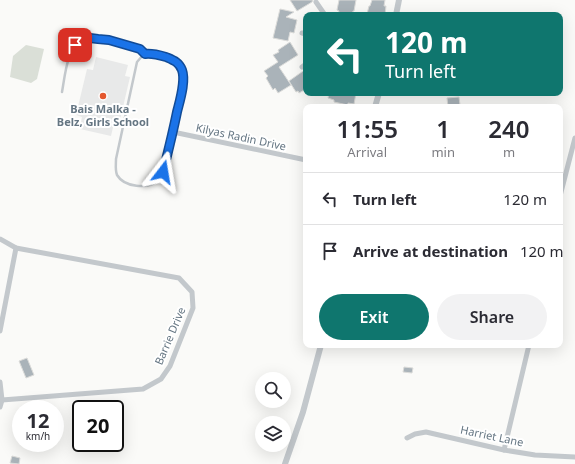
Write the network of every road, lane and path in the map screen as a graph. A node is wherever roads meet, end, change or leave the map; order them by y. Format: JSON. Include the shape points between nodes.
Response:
{"nodes":[{"id":1,"x":399,"y":0,"type":"edge"},
{"id":2,"x":316,"y":2,"type":"dead end"},
{"id":3,"x":323,"y":12,"type":"edge"},
{"id":4,"x":397,"y":12,"type":"edge"},
{"id":5,"x":145,"y":54,"type":"junction"},
{"id":6,"x":62,"y":92,"type":"dead end"},
{"id":7,"x":173,"y":132,"type":"junction"},
{"id":8,"x":575,"y":138,"type":"edge"},
{"id":9,"x":303,"y":159,"type":"edge"},
{"id":10,"x":563,"y":184,"type":"edge"},
{"id":11,"x":0,"y":239,"type":"edge"},
{"id":12,"x":16,"y":248,"type":"junction"},
{"id":13,"x":0,"y":331,"type":"edge"},
{"id":14,"x":320,"y":348,"type":"edge"},
{"id":15,"x":528,"y":348,"type":"edge"},
{"id":16,"x":0,"y":382,"type":"edge"},
{"id":17,"x":2,"y":400,"type":"junction"},
{"id":18,"x":0,"y":407,"type":"edge"},
{"id":19,"x":407,"y":438,"type":"dead end"},
{"id":20,"x":504,"y":450,"type":"junction"},
{"id":21,"x":575,"y":457,"type":"edge"},
{"id":22,"x":285,"y":464,"type":"edge"}],
"edges":[{"from":1,"to":4,"type":"street"},
{"from":2,"to":3,"type":"street"},
{"from":5,"to":6,"type":"lane","via":[[140,49],[109,40],[83,39],[71,52]]},
{"from":5,"to":7,"type":"lane","via":[[160,55],[175,61],[183,71]]},
{"from":5,"to":7,"type":"lane","via":[[137,62],[116,159],[117,175],[132,185],[142,187],[158,180],[163,172]]},
{"from":7,"to":9,"type":"street","name":"Kilyas Radin Drive"},
{"from":8,"to":10,"type":"street"},
{"from":11,"to":12,"type":"street","name":"Barrie Drive"},
{"from":12,"to":13,"type":"street"},
{"from":12,"to":17,"type":"street","name":"Barrie Drive","via":[[179,278],[192,292],[194,308],[170,366],[161,379],[143,390]]},
{"from":14,"to":22,"type":"street","via":[[303,412]]},
{"from":15,"to":20,"type":"street"},
{"from":16,"to":17,"type":"street"},
{"from":17,"to":18,"type":"street"},
{"from":19,"to":20,"type":"street","name":"Harriet Lane","via":[[426,432]]},
{"from":20,"to":21,"type":"street","name":"Harriet Lane"}]}
